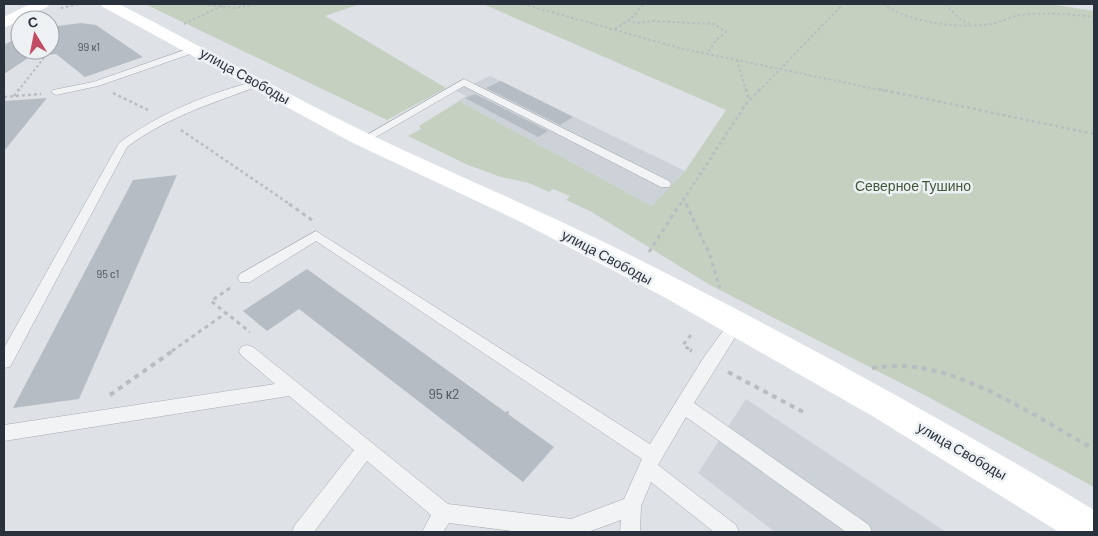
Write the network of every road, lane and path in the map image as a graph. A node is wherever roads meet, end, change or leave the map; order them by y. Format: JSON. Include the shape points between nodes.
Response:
{"nodes":[{"id":1,"x":42,"y":4,"type":"edge"},
{"id":2,"x":79,"y":4,"type":"edge"},
{"id":3,"x":108,"y":4,"type":"edge"},
{"id":4,"x":198,"y":4,"type":"edge"},
{"id":5,"x":226,"y":4,"type":"edge"},
{"id":6,"x":257,"y":4,"type":"edge"},
{"id":7,"x":523,"y":4,"type":"edge"},
{"id":8,"x":643,"y":4,"type":"edge"},
{"id":9,"x":843,"y":4,"type":"edge"},
{"id":10,"x":883,"y":4,"type":"edge"},
{"id":11,"x":945,"y":4,"type":"edge"},
{"id":12,"x":65,"y":8,"type":"dead end"},
{"id":13,"x":217,"y":8,"type":"junction"},
{"id":14,"x":1094,"y":17,"type":"edge"},
{"id":15,"x":628,"y":20,"type":"junction"},
{"id":16,"x":4,"y":23,"type":"edge"},
{"id":17,"x":969,"y":24,"type":"junction"},
{"id":18,"x":614,"y":30,"type":"junction"},
{"id":19,"x":166,"y":34,"type":"junction"},
{"id":20,"x":196,"y":49,"type":"junction"},
{"id":21,"x":707,"y":54,"type":"junction"},
{"id":22,"x":42,"y":60,"type":"edge"},
{"id":23,"x":737,"y":60,"type":"junction"},
{"id":24,"x":781,"y":69,"type":"junction"},
{"id":25,"x":95,"y":84,"type":"junction"},
{"id":26,"x":256,"y":84,"type":"junction"},
{"id":27,"x":56,"y":92,"type":"joint"},
{"id":28,"x":13,"y":96,"type":"junction"},
{"id":29,"x":4,"y":97,"type":"edge"},
{"id":30,"x":749,"y":100,"type":"junction"},
{"id":31,"x":165,"y":119,"type":"junction"},
{"id":32,"x":1094,"y":134,"type":"edge"},
{"id":33,"x":365,"y":139,"type":"junction"},
{"id":34,"x":665,"y":184,"type":"dead end"},
{"id":35,"x":683,"y":198,"type":"junction"},
{"id":36,"x":316,"y":235,"type":"junction"},
{"id":37,"x":649,"y":252,"type":"dead end"},
{"id":38,"x":245,"y":278,"type":"joint"},
{"id":39,"x":729,"y":309,"type":"junction"},
{"id":40,"x":226,"y":313,"type":"junction"},
{"id":41,"x":691,"y":335,"type":"dead end"},
{"id":42,"x":247,"y":351,"type":"joint"},
{"id":43,"x":4,"y":362,"type":"edge"},
{"id":44,"x":710,"y":362,"type":"junction"},
{"id":45,"x":868,"y":368,"type":"dead end"},
{"id":46,"x":293,"y":388,"type":"junction"},
{"id":47,"x":683,"y":405,"type":"junction"},
{"id":48,"x":804,"y":413,"type":"dead end"},
{"id":49,"x":72,"y":423,"type":"junction"},
{"id":50,"x":4,"y":433,"type":"edge"},
{"id":51,"x":366,"y":449,"type":"junction"},
{"id":52,"x":1094,"y":449,"type":"edge"},
{"id":53,"x":651,"y":462,"type":"junction"},
{"id":54,"x":631,"y":506,"type":"junction"},
{"id":55,"x":444,"y":513,"type":"junction"},
{"id":56,"x":302,"y":532,"type":"edge"},
{"id":57,"x":432,"y":532,"type":"edge"},
{"id":58,"x":630,"y":532,"type":"edge"},
{"id":59,"x":729,"y":532,"type":"edge"},
{"id":60,"x":862,"y":532,"type":"edge"},
{"id":61,"x":1094,"y":532,"type":"edge"}],
"edges":[{"from":1,"to":16,"type":"main road"},
{"from":2,"to":12,"type":"path"},
{"from":3,"to":19,"type":"main road","name":"улица Свободы"},
{"from":4,"to":13,"type":"path"},
{"from":5,"to":13,"type":"path"},
{"from":6,"to":13,"type":"path","via":[[250,8]]},
{"from":7,"to":18,"type":"path"},
{"from":8,"to":15,"type":"path"},
{"from":9,"to":24,"type":"path"},
{"from":10,"to":17,"type":"path","via":[[909,18]]},
{"from":11,"to":17,"type":"path"},
{"from":13,"to":19,"type":"path"},
{"from":14,"to":17,"type":"path","via":[[1077,14],[1013,16],[997,23]]},
{"from":15,"to":18,"type":"path"},
{"from":15,"to":21,"type":"path","via":[[637,23],[714,24],[726,32]]},
{"from":18,"to":21,"type":"path"},
{"from":19,"to":20,"type":"main road","name":"улица Свободы"},
{"from":20,"to":25,"type":"lane"},
{"from":20,"to":26,"type":"main road","name":"улица Свободы"},
{"from":21,"to":23,"type":"path"},
{"from":22,"to":28,"type":"path"},
{"from":23,"to":24,"type":"path"},
{"from":23,"to":30,"type":"path"},
{"from":24,"to":30,"type":"path"},
{"from":24,"to":32,"type":"path"},
{"from":25,"to":27,"type":"lane"},
{"from":25,"to":31,"type":"path"},
{"from":26,"to":31,"type":"lane"},
{"from":26,"to":33,"type":"main road","name":"улица Свободы"},
{"from":27,"to":28,"type":"path"},
{"from":28,"to":29,"type":"path"},
{"from":30,"to":35,"type":"path"},
{"from":31,"to":36,"type":"path","via":[[316,222]]},
{"from":31,"to":43,"type":"lane","via":[[123,145]]},
{"from":33,"to":34,"type":"lane","via":[[464,82]]},
{"from":33,"to":39,"type":"main road","name":"улица Свободы"},
{"from":35,"to":37,"type":"path"},
{"from":35,"to":39,"type":"path","via":[[713,261]]},
{"from":36,"to":38,"type":"lane"},
{"from":36,"to":53,"type":"lane"},
{"from":38,"to":40,"type":"path","via":[[210,301]]},
{"from":39,"to":44,"type":"lane"},
{"from":39,"to":61,"type":"main road","name":"улица Свободы","via":[[814,366],[992,467]]},
{"from":40,"to":42,"type":"path","via":[[260,340]]},
{"from":40,"to":49,"type":"path"},
{"from":41,"to":44,"type":"path","via":[[683,345]]},
{"from":42,"to":46,"type":"lane"},
{"from":44,"to":47,"type":"lane"},
{"from":44,"to":48,"type":"path"},
{"from":45,"to":52,"type":"path","via":[[904,366],[978,386]]},
{"from":46,"to":49,"type":"lane"},
{"from":46,"to":51,"type":"lane"},
{"from":47,"to":53,"type":"lane"},
{"from":47,"to":60,"type":"lane"},
{"from":49,"to":50,"type":"lane"},
{"from":51,"to":55,"type":"lane"},
{"from":51,"to":56,"type":"lane"},
{"from":53,"to":54,"type":"lane"},
{"from":53,"to":59,"type":"lane"},
{"from":54,"to":55,"type":"lane","via":[[571,529]]},
{"from":54,"to":58,"type":"lane"},
{"from":55,"to":57,"type":"lane"}]}
